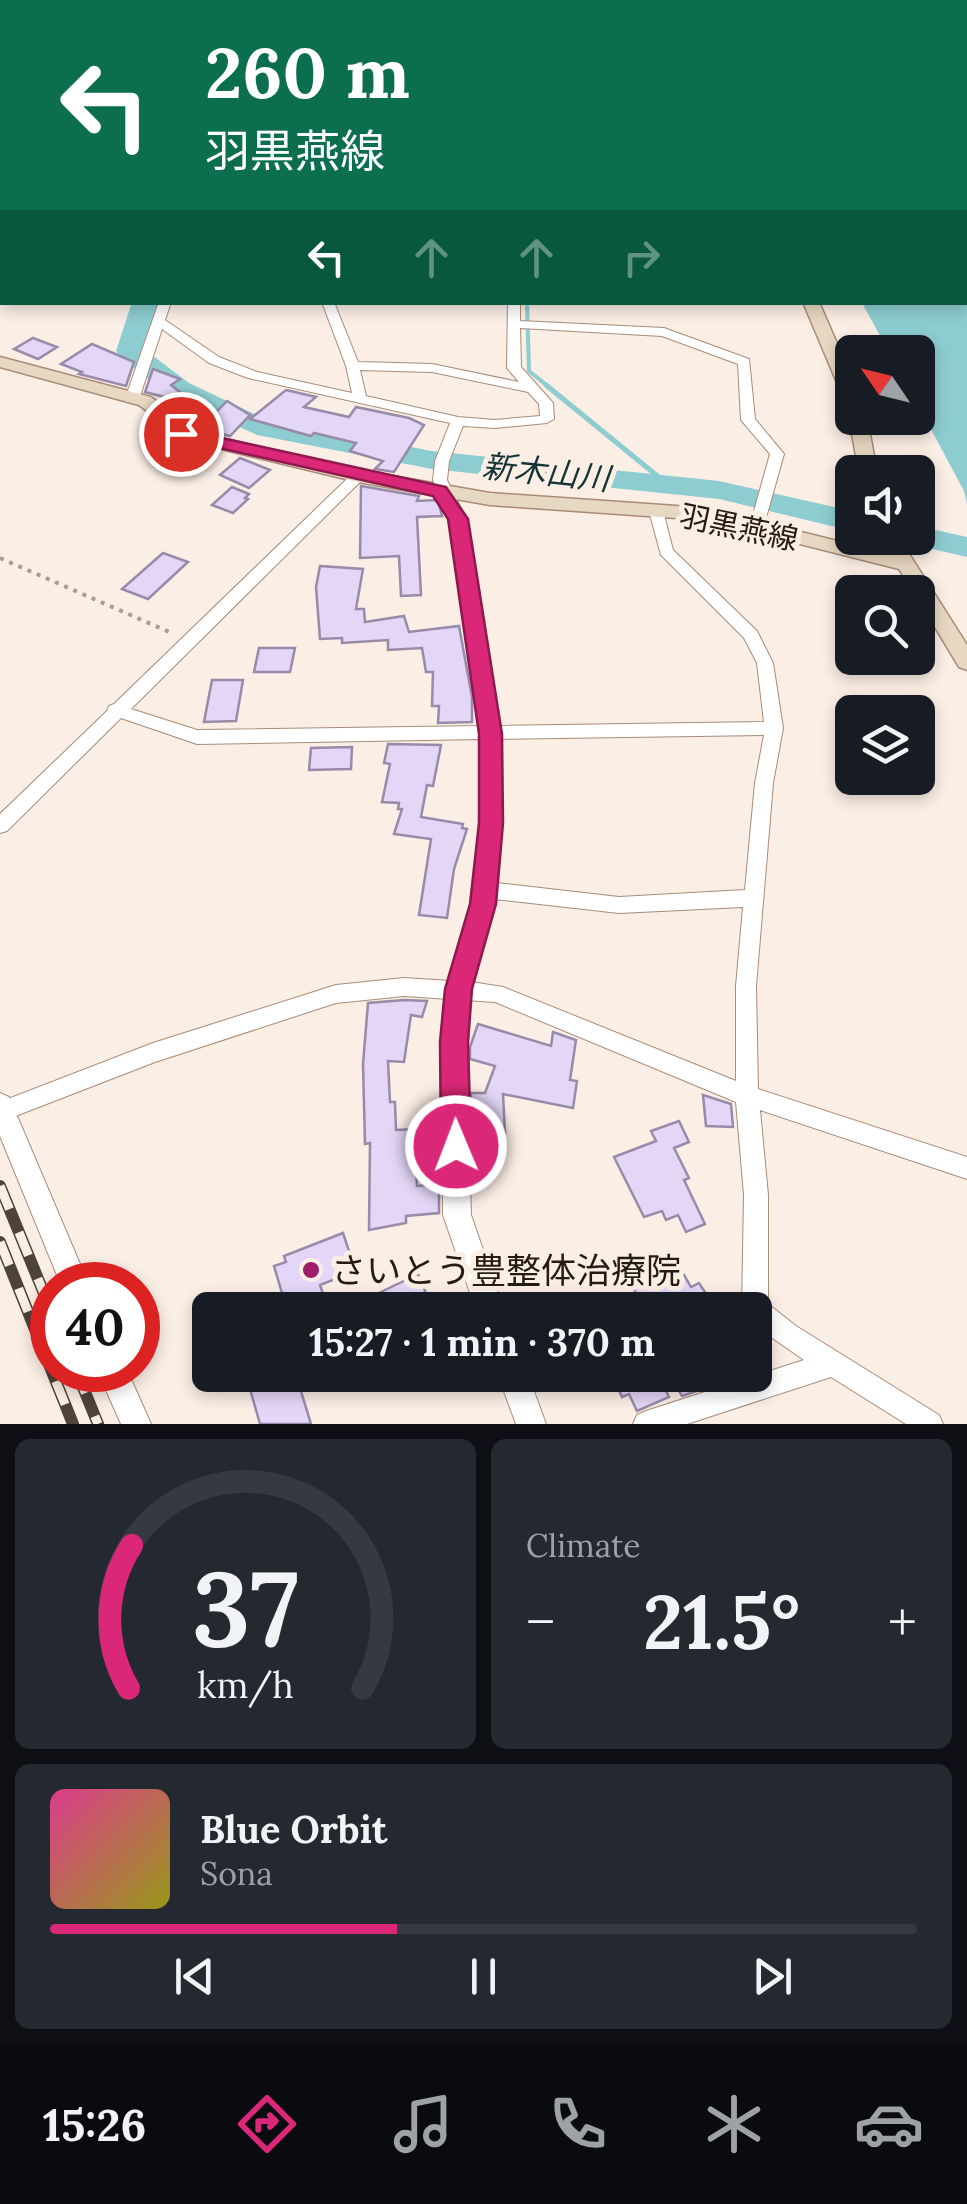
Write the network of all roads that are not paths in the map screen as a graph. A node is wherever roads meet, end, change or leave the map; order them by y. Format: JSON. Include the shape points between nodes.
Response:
{"nodes":[{"id":1,"x":165,"y":305,"type":"edge"},
{"id":2,"x":329,"y":305,"type":"edge"},
{"id":3,"x":514,"y":305,"type":"edge"},
{"id":4,"x":812,"y":305,"type":"edge"},
{"id":5,"x":159,"y":321,"type":"junction"},
{"id":6,"x":515,"y":324,"type":"junction"},
{"id":7,"x":835,"y":358,"type":"edge"},
{"id":8,"x":0,"y":362,"type":"edge"},
{"id":9,"x":352,"y":366,"type":"junction"},
{"id":10,"x":535,"y":389,"type":"junction"},
{"id":11,"x":132,"y":398,"type":"junction"},
{"id":12,"x":360,"y":398,"type":"junction"},
{"id":13,"x":458,"y":421,"type":"junction"},
{"id":14,"x":358,"y":476,"type":"junction"},
{"id":15,"x":440,"y":491,"type":"junction"},
{"id":16,"x":656,"y":511,"type":"junction"},
{"id":17,"x":758,"y":529,"type":"junction"},
{"id":18,"x":899,"y":555,"type":"edge"},
{"id":19,"x":904,"y":564,"type":"junction"},
{"id":20,"x":967,"y":662,"type":"edge"},
{"id":21,"x":115,"y":710,"type":"junction"},
{"id":22,"x":774,"y":728,"type":"junction"},
{"id":23,"x":490,"y":734,"type":"junction"},
{"id":24,"x":0,"y":826,"type":"edge"},
{"id":25,"x":486,"y":890,"type":"junction"},
{"id":26,"x":754,"y":898,"type":"junction"},
{"id":27,"x":458,"y":989,"type":"junction"},
{"id":28,"x":747,"y":1096,"type":"junction"},
{"id":29,"x":1,"y":1110,"type":"edge"},
{"id":30,"x":967,"y":1168,"type":"edge"},
{"id":31,"x":65,"y":1262,"type":"edge"},
{"id":32,"x":484,"y":1292,"type":"edge"},
{"id":33,"x":832,"y":1364,"type":"junction"},
{"id":34,"x":122,"y":1392,"type":"edge"},
{"id":35,"x":520,"y":1392,"type":"edge"},
{"id":36,"x":136,"y":1424,"type":"edge"},
{"id":37,"x":531,"y":1424,"type":"edge"},
{"id":38,"x":646,"y":1424,"type":"edge"},
{"id":39,"x":930,"y":1424,"type":"edge"}],
"edges":[{"from":1,"to":5,"type":"street"},
{"from":2,"to":9,"type":"street"},
{"from":3,"to":6,"type":"street"},
{"from":4,"to":7,"type":"main road"},
{"from":5,"to":11,"type":"street"},
{"from":5,"to":12,"type":"street","via":[[237,369]]},
{"from":6,"to":10,"type":"street","via":[[514,368]]},
{"from":6,"to":17,"type":"street","via":[[664,332],[744,362],[748,420],[777,454]]},
{"from":8,"to":11,"type":"main road","name":"羽黒燕線"},
{"from":9,"to":10,"type":"street","via":[[432,368]]},
{"from":9,"to":12,"type":"street"},
{"from":10,"to":13,"type":"street","via":[[547,419]]},
{"from":11,"to":14,"type":"main road","name":"羽黒燕線","via":[[159,412],[171,431]]},
{"from":12,"to":13,"type":"street"},
{"from":13,"to":15,"type":"street","via":[[439,469]]},
{"from":14,"to":15,"type":"main road","name":"羽黒燕線"},
{"from":14,"to":21,"type":"street"},
{"from":15,"to":16,"type":"main road","name":"羽黒燕線"},
{"from":15,"to":23,"type":"street","via":[[458,519]]},
{"from":16,"to":17,"type":"main road","name":"羽黒燕線","via":[[705,514]]},
{"from":16,"to":22,"type":"street","via":[[666,552],[751,635],[765,663]]},
{"from":17,"to":19,"type":"main road","name":"羽黒燕線"},
{"from":18,"to":19,"type":"main road"},
{"from":19,"to":20,"type":"main road"},
{"from":21,"to":23,"type":"street","via":[[197,738]]},
{"from":21,"to":24,"type":"street"},
{"from":22,"to":23,"type":"street"},
{"from":22,"to":26,"type":"street"},
{"from":23,"to":25,"type":"street"},
{"from":25,"to":26,"type":"street","via":[[619,906]]},
{"from":25,"to":27,"type":"street"},
{"from":26,"to":28,"type":"street"},
{"from":27,"to":28,"type":"street","via":[[496,993]]},
{"from":27,"to":29,"type":"street","via":[[404,986],[336,994]]},
{"from":27,"to":32,"type":"street","via":[[457,1216]]},
{"from":28,"to":30,"type":"street"},
{"from":28,"to":33,"type":"street","via":[[756,1195],[755,1310]]},
{"from":29,"to":31,"type":"street"},
{"from":33,"to":38,"type":"street"},
{"from":33,"to":39,"type":"street"},
{"from":34,"to":36,"type":"street"},
{"from":35,"to":37,"type":"street"}]}
